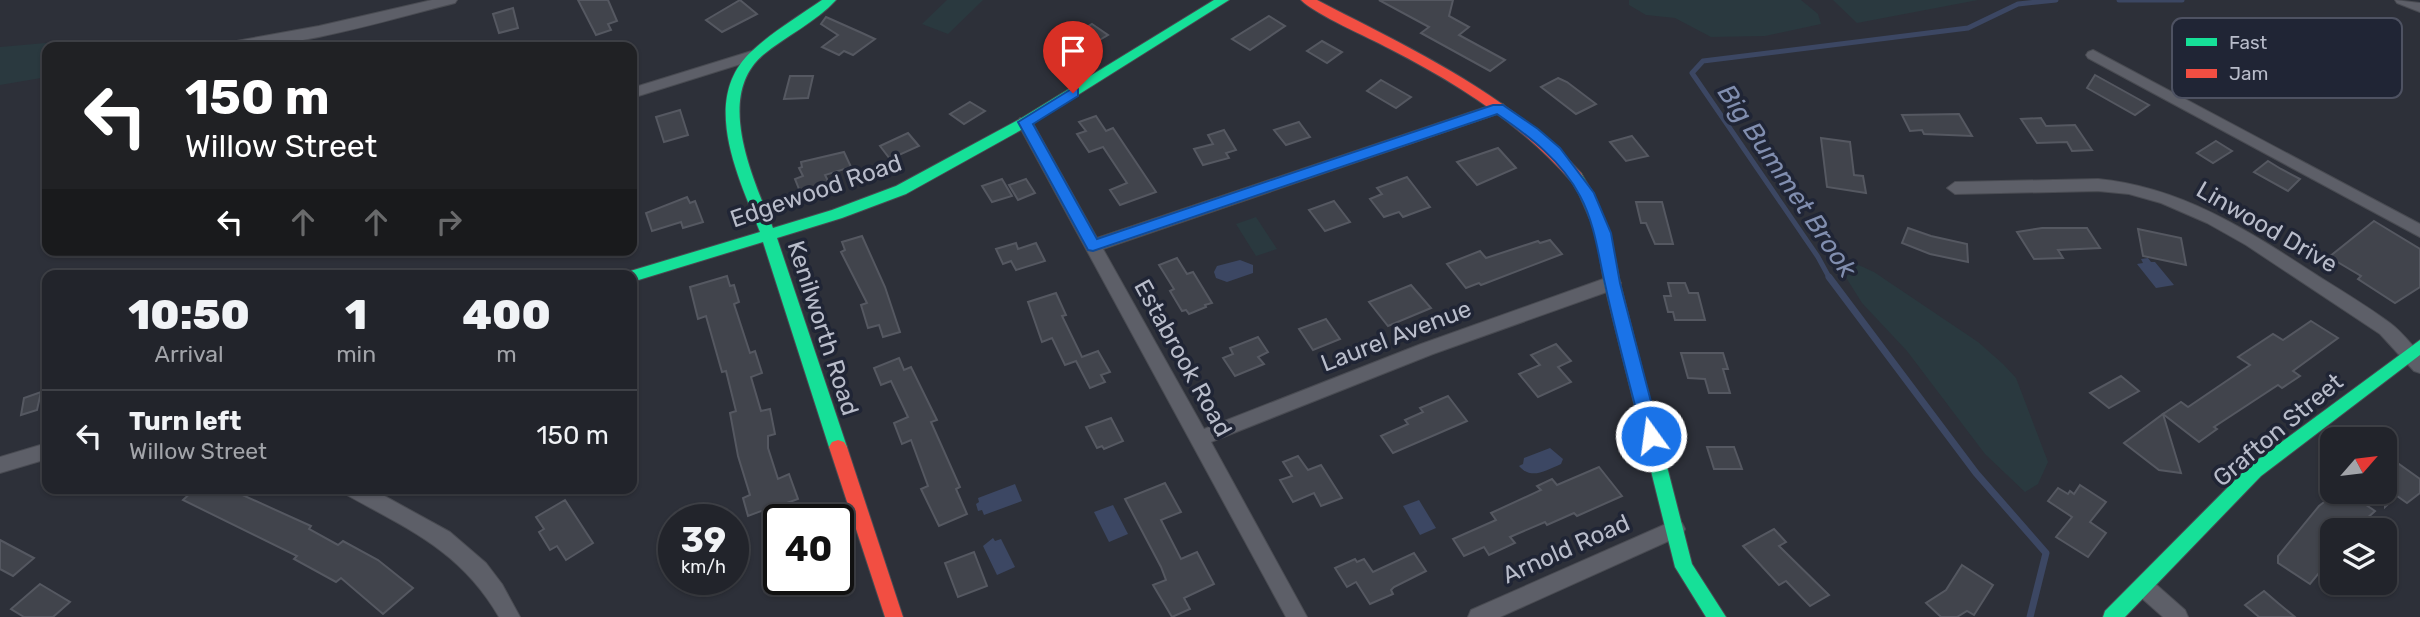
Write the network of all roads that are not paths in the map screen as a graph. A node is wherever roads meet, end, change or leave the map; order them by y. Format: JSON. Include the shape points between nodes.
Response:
{"nodes":[{"id":1,"x":450,"y":0,"type":"edge"},
{"id":2,"x":831,"y":0,"type":"edge"},
{"id":3,"x":1223,"y":0,"type":"edge"},
{"id":4,"x":1307,"y":0,"type":"edge"},
{"id":5,"x":2402,"y":0,"type":"edge"},
{"id":6,"x":2420,"y":8,"type":"edge"},
{"id":7,"x":258,"y":42,"type":"edge"},
{"id":8,"x":755,"y":55,"type":"junction"},
{"id":9,"x":2093,"y":55,"type":"dead end"},
{"id":10,"x":637,"y":91,"type":"edge"},
{"id":11,"x":2172,"y":98,"type":"edge"},
{"id":12,"x":2173,"y":98,"type":"edge"},
{"id":13,"x":1498,"y":108,"type":"junction"},
{"id":14,"x":1025,"y":122,"type":"junction"},
{"id":15,"x":1955,"y":188,"type":"dead end"},
{"id":16,"x":2420,"y":231,"type":"edge"},
{"id":17,"x":769,"y":236,"type":"junction"},
{"id":18,"x":1093,"y":246,"type":"junction"},
{"id":19,"x":637,"y":275,"type":"edge"},
{"id":20,"x":1612,"y":283,"type":"junction"},
{"id":21,"x":2416,"y":355,"type":"edge"},
{"id":22,"x":1199,"y":439,"type":"junction"},
{"id":23,"x":42,"y":452,"type":"edge"},
{"id":24,"x":0,"y":465,"type":"edge"},
{"id":25,"x":364,"y":494,"type":"edge"},
{"id":26,"x":1675,"y":529,"type":"junction"},
{"id":27,"x":2144,"y":587,"type":"junction"},
{"id":28,"x":510,"y":617,"type":"edge"},
{"id":29,"x":894,"y":617,"type":"edge"},
{"id":30,"x":1297,"y":617,"type":"edge"},
{"id":31,"x":1478,"y":617,"type":"edge"},
{"id":32,"x":1717,"y":617,"type":"edge"},
{"id":33,"x":2112,"y":617,"type":"edge"},
{"id":34,"x":2178,"y":617,"type":"edge"}],
"edges":[{"from":1,"to":7,"type":"street"},
{"from":2,"to":8,"type":"street"},
{"from":3,"to":14,"type":"street","name":"Edgewood Road"},
{"from":4,"to":13,"type":"street"},
{"from":5,"to":6,"type":"street"},
{"from":8,"to":10,"type":"street"},
{"from":8,"to":17,"type":"street","name":"Kenilworth Road","via":[[738,82],[731,121]]},
{"from":9,"to":11,"type":"street"},
{"from":12,"to":16,"type":"street"},
{"from":13,"to":18,"type":"street"},
{"from":13,"to":20,"type":"street","via":[[1540,139],[1578,179],[1603,233]]},
{"from":14,"to":17,"type":"street","name":"Edgewood Road","via":[[901,190]]},
{"from":14,"to":18,"type":"street","name":"Estabrook Road"},
{"from":15,"to":21,"type":"street","name":"Linwood Drive","via":[[2098,185],[2167,199],[2252,241],[2386,328]]},
{"from":17,"to":19,"type":"street","name":"Edgewood Road"},
{"from":17,"to":29,"type":"street","name":"Kenilworth Road"},
{"from":18,"to":22,"type":"street","name":"Estabrook Road"},
{"from":20,"to":22,"type":"street","name":"Laurel Avenue","via":[[1427,349]]},
{"from":20,"to":26,"type":"street"},
{"from":21,"to":27,"type":"street","name":"Grafton Street","via":[[2255,471]]},
{"from":22,"to":30,"type":"street","name":"Estabrook Road"},
{"from":23,"to":24,"type":"street"},
{"from":25,"to":28,"type":"street","via":[[435,531],[467,557],[495,588]]},
{"from":26,"to":31,"type":"street","name":"Arnold Road"},
{"from":26,"to":32,"type":"street","via":[[1684,567]]},
{"from":27,"to":33,"type":"street","name":"Grafton Street"},
{"from":27,"to":34,"type":"street"}]}
